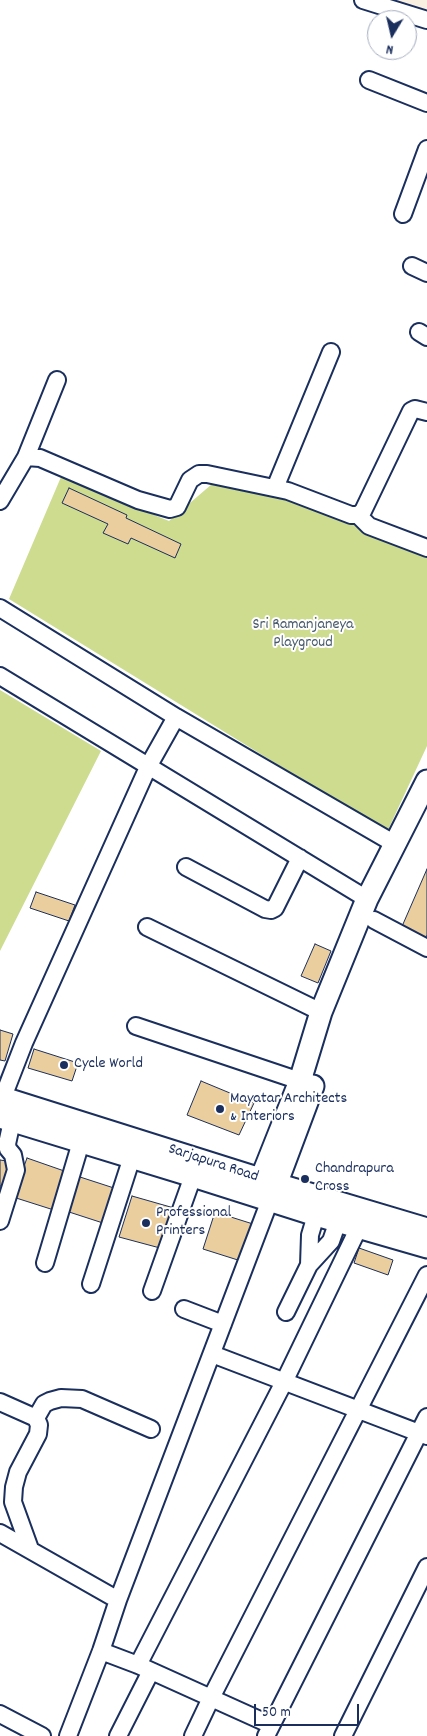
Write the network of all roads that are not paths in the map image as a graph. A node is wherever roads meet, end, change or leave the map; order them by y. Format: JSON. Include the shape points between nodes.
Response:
{"nodes":[{"id":1,"x":363,"y":0,"type":"edge"},
{"id":2,"x":427,"y":20,"type":"edge"},
{"id":3,"x":369,"y":80,"type":"dead end"},
{"id":4,"x":427,"y":103,"type":"edge"},
{"id":5,"x":427,"y":149,"type":"edge"},
{"id":6,"x":403,"y":214,"type":"dead end"},
{"id":7,"x":412,"y":266,"type":"dead end"},
{"id":8,"x":427,"y":273,"type":"edge"},
{"id":9,"x":331,"y":352,"type":"dead end"},
{"id":10,"x":57,"y":380,"type":"dead end"},
{"id":11,"x":427,"y":412,"type":"edge"},
{"id":12,"x":26,"y":457,"type":"junction"},
{"id":13,"x":275,"y":488,"type":"junction"},
{"id":14,"x":1,"y":497,"type":"edge"},
{"id":15,"x":358,"y":515,"type":"junction"},
{"id":16,"x":427,"y":548,"type":"edge"},
{"id":17,"x":0,"y":608,"type":"edge"},
{"id":18,"x":0,"y":676,"type":"edge"},
{"id":19,"x":176,"y":717,"type":"junction"},
{"id":20,"x":150,"y":765,"type":"junction"},
{"id":21,"x":427,"y":781,"type":"edge"},
{"id":22,"x":427,"y":812,"type":"edge"},
{"id":23,"x":395,"y":844,"type":"junction"},
{"id":24,"x":300,"y":858,"type":"junction"},
{"id":25,"x":186,"y":867,"type":"dead end"},
{"id":26,"x":367,"y":899,"type":"junction"},
{"id":27,"x":374,"y":920,"type":"junction"},
{"id":28,"x":147,"y":927,"type":"dead end"},
{"id":29,"x":427,"y":948,"type":"edge"},
{"id":30,"x":321,"y":1012,"type":"junction"},
{"id":31,"x":136,"y":1026,"type":"dead end"},
{"id":32,"x":300,"y":1082,"type":"junction"},
{"id":33,"x":4,"y":1108,"type":"edge"},
{"id":34,"x":82,"y":1142,"type":"junction"},
{"id":35,"x":132,"y":1157,"type":"junction"},
{"id":36,"x":193,"y":1176,"type":"junction"},
{"id":37,"x":266,"y":1190,"type":"junction"},
{"id":38,"x":316,"y":1215,"type":"junction"},
{"id":39,"x":0,"y":1221,"type":"edge"},
{"id":40,"x":338,"y":1222,"type":"junction"},
{"id":41,"x":358,"y":1227,"type":"junction"},
{"id":42,"x":427,"y":1229,"type":"edge"},
{"id":43,"x":427,"y":1247,"type":"edge"},
{"id":44,"x":45,"y":1263,"type":"dead end"},
{"id":45,"x":308,"y":1265,"type":"junction"},
{"id":46,"x":427,"y":1275,"type":"edge"},
{"id":47,"x":91,"y":1284,"type":"dead end"},
{"id":48,"x":152,"y":1291,"type":"dead end"},
{"id":49,"x":184,"y":1309,"type":"dead end"},
{"id":50,"x":286,"y":1312,"type":"dead end"},
{"id":51,"x":218,"y":1322,"type":"junction"},
{"id":52,"x":208,"y":1349,"type":"junction"},
{"id":53,"x":284,"y":1382,"type":"junction"},
{"id":54,"x":0,"y":1402,"type":"edge"},
{"id":55,"x":357,"y":1410,"type":"junction"},
{"id":56,"x":427,"y":1417,"type":"edge"},
{"id":57,"x":36,"y":1418,"type":"junction"},
{"id":58,"x":151,"y":1429,"type":"dead end"},
{"id":59,"x":423,"y":1435,"type":"edge"},
{"id":60,"x":0,"y":1533,"type":"edge"},
{"id":61,"x":30,"y":1549,"type":"junction"},
{"id":62,"x":427,"y":1567,"type":"edge"},
{"id":63,"x":118,"y":1600,"type":"junction"},
{"id":64,"x":101,"y":1652,"type":"junction"},
{"id":65,"x":145,"y":1668,"type":"junction"},
{"id":66,"x":211,"y":1698,"type":"junction"},
{"id":67,"x":0,"y":1714,"type":"edge"},
{"id":68,"x":268,"y":1731,"type":"edge"},
{"id":69,"x":42,"y":1736,"type":"edge"},
{"id":70,"x":68,"y":1736,"type":"edge"},
{"id":71,"x":118,"y":1736,"type":"edge"},
{"id":72,"x":193,"y":1736,"type":"edge"},
{"id":73,"x":342,"y":1736,"type":"edge"}],
"edges":[{"from":1,"to":2,"type":"street"},
{"from":3,"to":4,"type":"street"},
{"from":5,"to":6,"type":"street"},
{"from":7,"to":8,"type":"street"},
{"from":9,"to":13,"type":"street"},
{"from":10,"to":12,"type":"street"},
{"from":11,"to":15,"type":"street","via":[[415,408],[411,411],[363,511]]},
{"from":12,"to":13,"type":"street","via":[[40,458],[138,500],[170,509],[177,507],[190,480],[199,474]]},
{"from":12,"to":14,"type":"street"},
{"from":13,"to":15,"type":"street"},
{"from":15,"to":16,"type":"street","via":[[369,526]]},
{"from":17,"to":19,"type":"street"},
{"from":18,"to":20,"type":"street"},
{"from":19,"to":20,"type":"street"},
{"from":19,"to":23,"type":"street"},
{"from":20,"to":24,"type":"street"},
{"from":20,"to":33,"type":"street","via":[[24,1043]]},
{"from":21,"to":23,"type":"main road"},
{"from":22,"to":27,"type":"main road"},
{"from":23,"to":26,"type":"main road"},
{"from":24,"to":25,"type":"street","via":[[275,908],[271,910]]},
{"from":24,"to":26,"type":"street"},
{"from":26,"to":30,"type":"main road"},
{"from":27,"to":29,"type":"street"},
{"from":27,"to":37,"type":"main road","via":[[335,1018],[314,1085]]},
{"from":28,"to":30,"type":"street"},
{"from":30,"to":32,"type":"main road"},
{"from":31,"to":32,"type":"street"},
{"from":32,"to":37,"type":"main road"},
{"from":33,"to":34,"type":"main road","name":"Sarjapura Road"},
{"from":33,"to":37,"type":"main road","name":"Sarjapura Road"},
{"from":33,"to":39,"type":"street","via":[[7,1144],[16,1170]]},
{"from":34,"to":35,"type":"main road","name":"Sarjapura Road"},
{"from":34,"to":44,"type":"street"},
{"from":35,"to":36,"type":"main road","name":"Sarjapura Road"},
{"from":35,"to":47,"type":"street"},
{"from":36,"to":37,"type":"main road","name":"Sarjapura Road"},
{"from":36,"to":48,"type":"street"},
{"from":37,"to":38,"type":"main road","name":"Sarjapura Road"},
{"from":37,"to":42,"type":"main road","name":"Sarjapura Road"},
{"from":37,"to":51,"type":"street"},
{"from":38,"to":40,"type":"main road","name":"Sarjapura Road"},
{"from":38,"to":45,"type":"street","via":[[310,1235]]},
{"from":40,"to":41,"type":"main road","name":"Sarjapura Road"},
{"from":40,"to":45,"type":"street","via":[[331,1241]]},
{"from":41,"to":43,"type":"main road","name":"Sarjapura Road"},
{"from":41,"to":53,"type":"street"},
{"from":45,"to":50,"type":"street"},
{"from":46,"to":55,"type":"street"},
{"from":49,"to":51,"type":"street"},
{"from":51,"to":52,"type":"street"},
{"from":52,"to":53,"type":"street"},
{"from":52,"to":63,"type":"street"},
{"from":53,"to":55,"type":"street"},
{"from":53,"to":65,"type":"street"},
{"from":54,"to":57,"type":"street"},
{"from":55,"to":59,"type":"street"},
{"from":55,"to":66,"type":"street"},
{"from":56,"to":59,"type":"street"},
{"from":57,"to":58,"type":"street","via":[[44,1404],[50,1401],[82,1399]]},
{"from":57,"to":61,"type":"street","via":[[38,1434],[18,1472],[14,1487],[18,1518]]},
{"from":59,"to":68,"type":"street"},
{"from":60,"to":61,"type":"street"},
{"from":61,"to":63,"type":"street"},
{"from":62,"to":73,"type":"street"},
{"from":63,"to":64,"type":"street"},
{"from":64,"to":65,"type":"street"},
{"from":64,"to":70,"type":"street"},
{"from":65,"to":66,"type":"street"},
{"from":65,"to":71,"type":"street"},
{"from":66,"to":68,"type":"street"},
{"from":66,"to":72,"type":"street"},
{"from":67,"to":69,"type":"street"}]}
